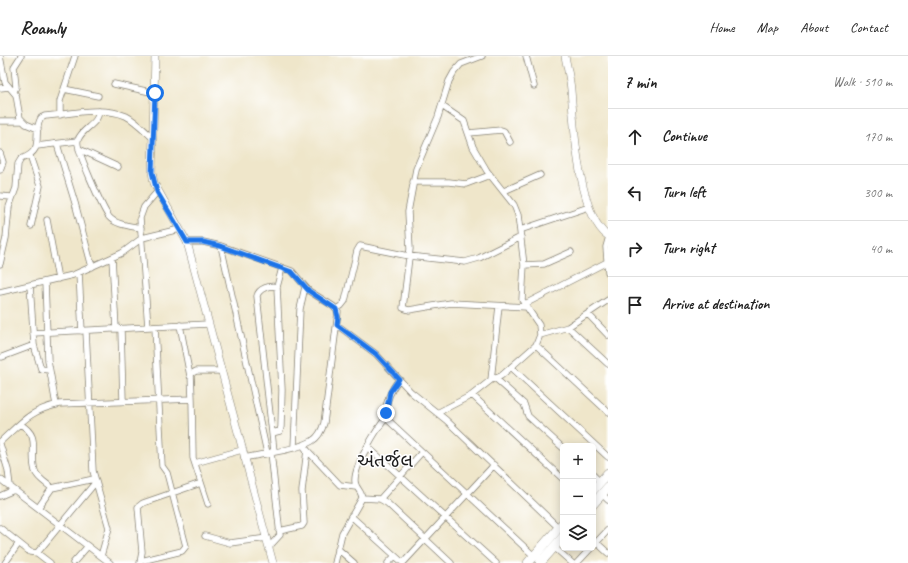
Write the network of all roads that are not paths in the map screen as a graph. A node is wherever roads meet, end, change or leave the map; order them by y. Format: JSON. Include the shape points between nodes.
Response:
{"nodes":[{"id":1,"x":0,"y":56,"type":"edge"},
{"id":2,"x":21,"y":56,"type":"edge"},
{"id":3,"x":75,"y":56,"type":"edge"},
{"id":4,"x":155,"y":56,"type":"edge"},
{"id":5,"x":482,"y":56,"type":"edge"},
{"id":6,"x":526,"y":56,"type":"edge"},
{"id":7,"x":565,"y":56,"type":"edge"},
{"id":8,"x":114,"y":84,"type":"dead end"},
{"id":9,"x":534,"y":86,"type":"dead end"},
{"id":10,"x":0,"y":88,"type":"edge"},
{"id":11,"x":9,"y":88,"type":"junction"},
{"id":12,"x":64,"y":88,"type":"junction"},
{"id":13,"x":14,"y":91,"type":"junction"},
{"id":14,"x":155,"y":93,"type":"junction"},
{"id":15,"x":98,"y":96,"type":"dead end"},
{"id":16,"x":442,"y":106,"type":"junction"},
{"id":17,"x":99,"y":111,"type":"junction"},
{"id":18,"x":60,"y":114,"type":"junction"},
{"id":19,"x":0,"y":121,"type":"edge"},
{"id":20,"x":22,"y":121,"type":"junction"},
{"id":21,"x":38,"y":129,"type":"junction"},
{"id":22,"x":469,"y":133,"type":"junction"},
{"id":23,"x":153,"y":138,"type":"junction"},
{"id":24,"x":77,"y":141,"type":"junction"},
{"id":25,"x":510,"y":142,"type":"dead end"},
{"id":26,"x":57,"y":144,"type":"junction"},
{"id":27,"x":37,"y":146,"type":"junction"},
{"id":28,"x":79,"y":149,"type":"junction"},
{"id":29,"x":0,"y":153,"type":"edge"},
{"id":30,"x":30,"y":156,"type":"junction"},
{"id":31,"x":118,"y":167,"type":"dead end"},
{"id":32,"x":0,"y":170,"type":"edge"},
{"id":33,"x":490,"y":175,"type":"junction"},
{"id":34,"x":540,"y":175,"type":"dead end"},
{"id":35,"x":413,"y":182,"type":"junction"},
{"id":36,"x":504,"y":191,"type":"junction"},
{"id":37,"x":157,"y":192,"type":"junction"},
{"id":38,"x":0,"y":196,"type":"edge"},
{"id":39,"x":11,"y":197,"type":"junction"},
{"id":40,"x":589,"y":207,"type":"junction"},
{"id":41,"x":47,"y":220,"type":"dead end"},
{"id":42,"x":31,"y":226,"type":"dead end"},
{"id":43,"x":141,"y":228,"type":"junction"},
{"id":44,"x":180,"y":229,"type":"junction"},
{"id":45,"x":520,"y":230,"type":"junction"},
{"id":46,"x":608,"y":236,"type":"edge"},
{"id":47,"x":521,"y":237,"type":"junction"},
{"id":48,"x":142,"y":238,"type":"junction"},
{"id":49,"x":608,"y":240,"type":"edge"},
{"id":50,"x":187,"y":242,"type":"junction"},
{"id":51,"x":220,"y":246,"type":"junction"},
{"id":52,"x":571,"y":252,"type":"dead end"},
{"id":53,"x":409,"y":256,"type":"junction"},
{"id":54,"x":112,"y":258,"type":"junction"},
{"id":55,"x":607,"y":262,"type":"junction"},
{"id":56,"x":0,"y":264,"type":"edge"},
{"id":57,"x":524,"y":265,"type":"junction"},
{"id":58,"x":92,"y":267,"type":"junction"},
{"id":59,"x":282,"y":268,"type":"junction"},
{"id":60,"x":608,"y":272,"type":"edge"},
{"id":61,"x":79,"y":273,"type":"junction"},
{"id":62,"x":58,"y":279,"type":"junction"},
{"id":63,"x":45,"y":282,"type":"junction"},
{"id":64,"x":30,"y":285,"type":"junction"},
{"id":65,"x":277,"y":287,"type":"junction"},
{"id":66,"x":305,"y":287,"type":"junction"},
{"id":67,"x":0,"y":292,"type":"edge"},
{"id":68,"x":608,"y":300,"type":"edge"},
{"id":69,"x":499,"y":306,"type":"junction"},
{"id":70,"x":526,"y":306,"type":"junction"},
{"id":71,"x":336,"y":309,"type":"junction"},
{"id":72,"x":588,"y":314,"type":"junction"},
{"id":73,"x":208,"y":324,"type":"junction"},
{"id":74,"x":180,"y":325,"type":"junction"},
{"id":75,"x":337,"y":325,"type":"junction"},
{"id":76,"x":152,"y":327,"type":"junction"},
{"id":77,"x":568,"y":327,"type":"junction"},
{"id":78,"x":119,"y":329,"type":"junction"},
{"id":79,"x":84,"y":331,"type":"junction"},
{"id":80,"x":33,"y":333,"type":"junction"},
{"id":81,"x":47,"y":333,"type":"junction"},
{"id":82,"x":540,"y":335,"type":"junction"},
{"id":83,"x":608,"y":335,"type":"edge"},
{"id":84,"x":34,"y":345,"type":"junction"},
{"id":85,"x":536,"y":345,"type":"junction"},
{"id":86,"x":2,"y":357,"type":"dead end"},
{"id":87,"x":608,"y":364,"type":"edge"},
{"id":88,"x":511,"y":367,"type":"junction"},
{"id":89,"x":49,"y":370,"type":"junction"},
{"id":90,"x":221,"y":371,"type":"junction"},
{"id":91,"x":190,"y":377,"type":"junction"},
{"id":92,"x":399,"y":379,"type":"junction"},
{"id":93,"x":493,"y":379,"type":"junction"},
{"id":94,"x":472,"y":395,"type":"junction"},
{"id":95,"x":159,"y":399,"type":"junction"},
{"id":96,"x":192,"y":399,"type":"junction"},
{"id":97,"x":123,"y":401,"type":"junction"},
{"id":98,"x":89,"y":403,"type":"junction"},
{"id":99,"x":56,"y":405,"type":"junction"},
{"id":100,"x":608,"y":412,"type":"edge"},
{"id":101,"x":437,"y":413,"type":"junction"},
{"id":102,"x":387,"y":416,"type":"junction"},
{"id":103,"x":20,"y":424,"type":"junction"},
{"id":104,"x":272,"y":433,"type":"junction"},
{"id":105,"x":0,"y":443,"type":"edge"},
{"id":106,"x":560,"y":445,"type":"edge"},
{"id":107,"x":294,"y":447,"type":"junction"},
{"id":108,"x":304,"y":447,"type":"junction"},
{"id":109,"x":368,"y":447,"type":"junction"},
{"id":110,"x":271,"y":452,"type":"junction"},
{"id":111,"x":422,"y":452,"type":"junction"},
{"id":112,"x":243,"y":454,"type":"junction"},
{"id":113,"x":608,"y":457,"type":"edge"},
{"id":114,"x":195,"y":464,"type":"junction"},
{"id":115,"x":494,"y":465,"type":"junction"},
{"id":116,"x":608,"y":473,"type":"edge"},
{"id":117,"x":560,"y":476,"type":"edge"},
{"id":118,"x":400,"y":477,"type":"junction"},
{"id":119,"x":596,"y":477,"type":"edge"},
{"id":120,"x":0,"y":478,"type":"edge"},
{"id":121,"x":95,"y":481,"type":"junction"},
{"id":122,"x":201,"y":483,"type":"junction"},
{"id":123,"x":604,"y":484,"type":"edge"},
{"id":124,"x":356,"y":487,"type":"junction"},
{"id":125,"x":12,"y":488,"type":"junction"},
{"id":126,"x":52,"y":488,"type":"junction"},
{"id":127,"x":172,"y":493,"type":"junction"},
{"id":128,"x":467,"y":494,"type":"junction"},
{"id":129,"x":0,"y":496,"type":"edge"},
{"id":130,"x":605,"y":497,"type":"edge"},
{"id":131,"x":362,"y":498,"type":"junction"},
{"id":132,"x":380,"y":499,"type":"junction"},
{"id":133,"x":596,"y":502,"type":"edge"},
{"id":134,"x":208,"y":504,"type":"dead end"},
{"id":135,"x":38,"y":508,"type":"junction"},
{"id":136,"x":351,"y":516,"type":"junction"},
{"id":137,"x":445,"y":517,"type":"junction"},
{"id":138,"x":560,"y":525,"type":"edge"},
{"id":139,"x":61,"y":526,"type":"junction"},
{"id":140,"x":560,"y":527,"type":"edge"},
{"id":141,"x":0,"y":528,"type":"edge"},
{"id":142,"x":279,"y":530,"type":"junction"},
{"id":143,"x":608,"y":530,"type":"edge"},
{"id":144,"x":205,"y":536,"type":"dead end"},
{"id":145,"x":267,"y":538,"type":"junction"},
{"id":146,"x":425,"y":539,"type":"junction"},
{"id":147,"x":560,"y":540,"type":"edge"},
{"id":148,"x":19,"y":543,"type":"junction"},
{"id":149,"x":596,"y":543,"type":"edge"},
{"id":150,"x":88,"y":546,"type":"junction"},
{"id":151,"x":596,"y":546,"type":"edge"},
{"id":152,"x":269,"y":547,"type":"junction"},
{"id":153,"x":554,"y":547,"type":"junction"},
{"id":154,"x":338,"y":549,"type":"junction"},
{"id":155,"x":588,"y":551,"type":"edge"},
{"id":156,"x":37,"y":552,"type":"junction"},
{"id":157,"x":608,"y":553,"type":"edge"},
{"id":158,"x":101,"y":556,"type":"junction"},
{"id":159,"x":395,"y":556,"type":"junction"},
{"id":160,"x":534,"y":561,"type":"edge"},
{"id":161,"x":140,"y":562,"type":"edge"},
{"id":162,"x":5,"y":563,"type":"edge"},
{"id":163,"x":50,"y":563,"type":"edge"},
{"id":164,"x":73,"y":563,"type":"edge"},
{"id":165,"x":110,"y":563,"type":"edge"},
{"id":166,"x":274,"y":563,"type":"edge"},
{"id":167,"x":335,"y":563,"type":"edge"},
{"id":168,"x":354,"y":563,"type":"edge"},
{"id":169,"x":388,"y":563,"type":"edge"},
{"id":170,"x":451,"y":563,"type":"edge"},
{"id":171,"x":496,"y":563,"type":"edge"},
{"id":172,"x":572,"y":563,"type":"edge"},
{"id":173,"x":577,"y":563,"type":"edge"}],
"edges":[{"from":1,"to":11,"type":"street","via":[[5,82]]},
{"from":2,"to":13,"type":"street","via":[[14,67]]},
{"from":3,"to":12,"type":"street"},
{"from":4,"to":14,"type":"street"},
{"from":5,"to":16,"type":"street","via":[[461,64],[454,72]]},
{"from":6,"to":9,"type":"street"},
{"from":7,"to":40,"type":"street","via":[[571,87],[576,153]]},
{"from":8,"to":14,"type":"street"},
{"from":10,"to":11,"type":"street"},
{"from":11,"to":13,"type":"street"},
{"from":12,"to":15,"type":"street"},
{"from":12,"to":18,"type":"street"},
{"from":13,"to":20,"type":"street"},
{"from":14,"to":23,"type":"street"},
{"from":16,"to":22,"type":"street","via":[[464,121]]},
{"from":16,"to":35,"type":"street"},
{"from":17,"to":18,"type":"street"},
{"from":17,"to":23,"type":"street","via":[[127,116]]},
{"from":17,"to":24,"type":"street","via":[[98,118]]},
{"from":18,"to":21,"type":"street","via":[[41,118]]},
{"from":19,"to":20,"type":"street"},
{"from":20,"to":21,"type":"street"},
{"from":21,"to":27,"type":"street"},
{"from":22,"to":25,"type":"street","via":[[500,130],[504,131]]},
{"from":22,"to":33,"type":"street","via":[[473,147]]},
{"from":23,"to":37,"type":"street","via":[[152,172]]},
{"from":24,"to":26,"type":"street"},
{"from":24,"to":28,"type":"street"},
{"from":26,"to":27,"type":"street"},
{"from":26,"to":58,"type":"street"},
{"from":27,"to":30,"type":"street"},
{"from":28,"to":31,"type":"street"},
{"from":28,"to":43,"type":"street","via":[[86,170],[109,216],[117,222]]},
{"from":29,"to":32,"type":"street","via":[[3,162]]},
{"from":30,"to":39,"type":"street","via":[[20,161],[16,188]]},
{"from":30,"to":42,"type":"street","via":[[40,186]]},
{"from":33,"to":35,"type":"street","via":[[466,184]]},
{"from":33,"to":36,"type":"street"},
{"from":34,"to":36,"type":"street"},
{"from":35,"to":53,"type":"street","via":[[408,212]]},
{"from":36,"to":45,"type":"street","via":[[518,214]]},
{"from":37,"to":43,"type":"street","via":[[141,212]]},
{"from":37,"to":44,"type":"street"},
{"from":38,"to":39,"type":"street"},
{"from":39,"to":56,"type":"street"},
{"from":40,"to":45,"type":"street"},
{"from":40,"to":46,"type":"street","via":[[600,231]]},
{"from":41,"to":62,"type":"street"},
{"from":43,"to":48,"type":"street"},
{"from":44,"to":48,"type":"street"},
{"from":44,"to":50,"type":"street"},
{"from":45,"to":47,"type":"street"},
{"from":47,"to":53,"type":"street","via":[[479,258],[465,262]]},
{"from":47,"to":57,"type":"street"},
{"from":48,"to":54,"type":"street"},
{"from":48,"to":76,"type":"street"},
{"from":49,"to":55,"type":"street"},
{"from":50,"to":51,"type":"street"},
{"from":50,"to":73,"type":"street"},
{"from":51,"to":59,"type":"street"},
{"from":51,"to":110,"type":"street"},
{"from":52,"to":57,"type":"street","via":[[544,264]]},
{"from":53,"to":69,"type":"street","via":[[404,310],[451,303]]},
{"from":53,"to":71,"type":"street","via":[[360,246],[345,301]]},
{"from":54,"to":58,"type":"street"},
{"from":54,"to":78,"type":"street"},
{"from":55,"to":60,"type":"street"},
{"from":55,"to":70,"type":"street"},
{"from":57,"to":70,"type":"street","via":[[522,294]]},
{"from":58,"to":61,"type":"street"},
{"from":59,"to":65,"type":"street"},
{"from":59,"to":66,"type":"street","via":[[297,275]]},
{"from":61,"to":62,"type":"street"},
{"from":61,"to":79,"type":"street"},
{"from":62,"to":63,"type":"street"},
{"from":63,"to":64,"type":"street"},
{"from":63,"to":81,"type":"street"},
{"from":64,"to":67,"type":"street"},
{"from":64,"to":80,"type":"street"},
{"from":65,"to":104,"type":"street","via":[[282,427],[280,431]]},
{"from":65,"to":104,"type":"street","via":[[271,286],[260,290],[257,296]]},
{"from":66,"to":71,"type":"street"},
{"from":66,"to":107,"type":"street","via":[[300,309]]},
{"from":68,"to":72,"type":"street"},
{"from":69,"to":70,"type":"street"},
{"from":69,"to":93,"type":"street"},
{"from":70,"to":82,"type":"street","via":[[539,326]]},
{"from":71,"to":75,"type":"street"},
{"from":72,"to":77,"type":"street"},
{"from":72,"to":83,"type":"street"},
{"from":73,"to":74,"type":"street"},
{"from":73,"to":90,"type":"street"},
{"from":74,"to":76,"type":"street"},
{"from":74,"to":91,"type":"street"},
{"from":75,"to":92,"type":"street","via":[[376,354]]},
{"from":75,"to":108,"type":"street","via":[[324,423],[318,436]]},
{"from":76,"to":78,"type":"street"},
{"from":76,"to":95,"type":"street"},
{"from":77,"to":82,"type":"street"},
{"from":77,"to":87,"type":"street"},
{"from":78,"to":79,"type":"street"},
{"from":78,"to":97,"type":"street"},
{"from":79,"to":81,"type":"street"},
{"from":79,"to":98,"type":"street"},
{"from":80,"to":81,"type":"street"},
{"from":80,"to":84,"type":"street"},
{"from":81,"to":89,"type":"street"},
{"from":82,"to":85,"type":"street"},
{"from":84,"to":86,"type":"street"},
{"from":84,"to":89,"type":"street","via":[[41,369]]},
{"from":85,"to":88,"type":"street"},
{"from":85,"to":100,"type":"street"},
{"from":88,"to":93,"type":"street"},
{"from":88,"to":113,"type":"street"},
{"from":89,"to":99,"type":"street"},
{"from":90,"to":91,"type":"street","via":[[196,371]]},
{"from":90,"to":112,"type":"street"},
{"from":91,"to":96,"type":"street"},
{"from":92,"to":101,"type":"street"},
{"from":92,"to":102,"type":"street","via":[[390,392]]},
{"from":93,"to":94,"type":"street"},
{"from":93,"to":106,"type":"street","via":[[524,404],[528,416]]},
{"from":94,"to":101,"type":"street"},
{"from":94,"to":117,"type":"street"},
{"from":95,"to":96,"type":"street"},
{"from":95,"to":97,"type":"street"},
{"from":95,"to":127,"type":"street","via":[[162,466],[167,473]]},
{"from":96,"to":114,"type":"street","via":[[192,451]]},
{"from":97,"to":98,"type":"street"},
{"from":98,"to":99,"type":"street"},
{"from":98,"to":121,"type":"street"},
{"from":99,"to":103,"type":"street","via":[[38,410]]},
{"from":101,"to":115,"type":"street"},
{"from":102,"to":109,"type":"street"},
{"from":102,"to":111,"type":"street","via":[[391,424]]},
{"from":103,"to":105,"type":"street"},
{"from":103,"to":126,"type":"street","via":[[28,428],[32,436],[35,471]]},
{"from":104,"to":110,"type":"street"},
{"from":105,"to":125,"type":"street"},
{"from":107,"to":108,"type":"street"},
{"from":107,"to":110,"type":"street"},
{"from":108,"to":124,"type":"street","via":[[340,485]]},
{"from":108,"to":142,"type":"street","via":[[304,523],[302,526]]},
{"from":109,"to":118,"type":"street"},
{"from":109,"to":124,"type":"street","via":[[356,473]]},
{"from":110,"to":112,"type":"street"},
{"from":110,"to":142,"type":"street"},
{"from":111,"to":118,"type":"street"},
{"from":111,"to":128,"type":"street"},
{"from":112,"to":114,"type":"street"},
{"from":112,"to":145,"type":"street"},
{"from":114,"to":122,"type":"street"},
{"from":115,"to":128,"type":"street"},
{"from":115,"to":138,"type":"street"},
{"from":116,"to":123,"type":"main road"},
{"from":118,"to":132,"type":"street"},
{"from":118,"to":137,"type":"street"},
{"from":119,"to":123,"type":"street"},
{"from":120,"to":125,"type":"street"},
{"from":121,"to":126,"type":"street"},
{"from":121,"to":139,"type":"street"},
{"from":121,"to":158,"type":"street","via":[[109,528]]},
{"from":122,"to":127,"type":"street"},
{"from":122,"to":134,"type":"street"},
{"from":123,"to":130,"type":"main road"},
{"from":124,"to":131,"type":"street"},
{"from":125,"to":129,"type":"street"},
{"from":125,"to":135,"type":"street"},
{"from":126,"to":135,"type":"street"},
{"from":127,"to":161,"type":"street","via":[[138,507],[142,552]]},
{"from":127,"to":161,"type":"street","via":[[185,550]]},
{"from":128,"to":137,"type":"street"},
{"from":128,"to":160,"type":"street"},
{"from":130,"to":133,"type":"main road"},
{"from":131,"to":132,"type":"street"},
{"from":131,"to":136,"type":"street"},
{"from":132,"to":146,"type":"street"},
{"from":135,"to":139,"type":"street"},
{"from":136,"to":154,"type":"street","via":[[342,532]]},
{"from":136,"to":159,"type":"street"},
{"from":137,"to":146,"type":"street"},
{"from":137,"to":171,"type":"street"},
{"from":139,"to":150,"type":"street"},
{"from":139,"to":156,"type":"street"},
{"from":140,"to":160,"type":"main road"},
{"from":141,"to":148,"type":"street"},
{"from":142,"to":152,"type":"street","via":[[279,537]]},
{"from":143,"to":149,"type":"street"},
{"from":144,"to":145,"type":"street","via":[[230,544]]},
{"from":145,"to":152,"type":"street"},
{"from":146,"to":159,"type":"street","via":[[402,563]]},
{"from":146,"to":170,"type":"street"},
{"from":147,"to":153,"type":"main road"},
{"from":148,"to":156,"type":"street","via":[[30,552]]},
{"from":148,"to":162,"type":"street"},
{"from":150,"to":158,"type":"street"},
{"from":150,"to":164,"type":"street"},
{"from":151,"to":157,"type":"street"},
{"from":152,"to":166,"type":"street"},
{"from":153,"to":160,"type":"main road"},
{"from":153,"to":172,"type":"street"},
{"from":154,"to":167,"type":"street"},
{"from":154,"to":168,"type":"street"},
{"from":155,"to":173,"type":"street"},
{"from":156,"to":163,"type":"street"},
{"from":158,"to":165,"type":"street"},
{"from":159,"to":169,"type":"street"}]}
